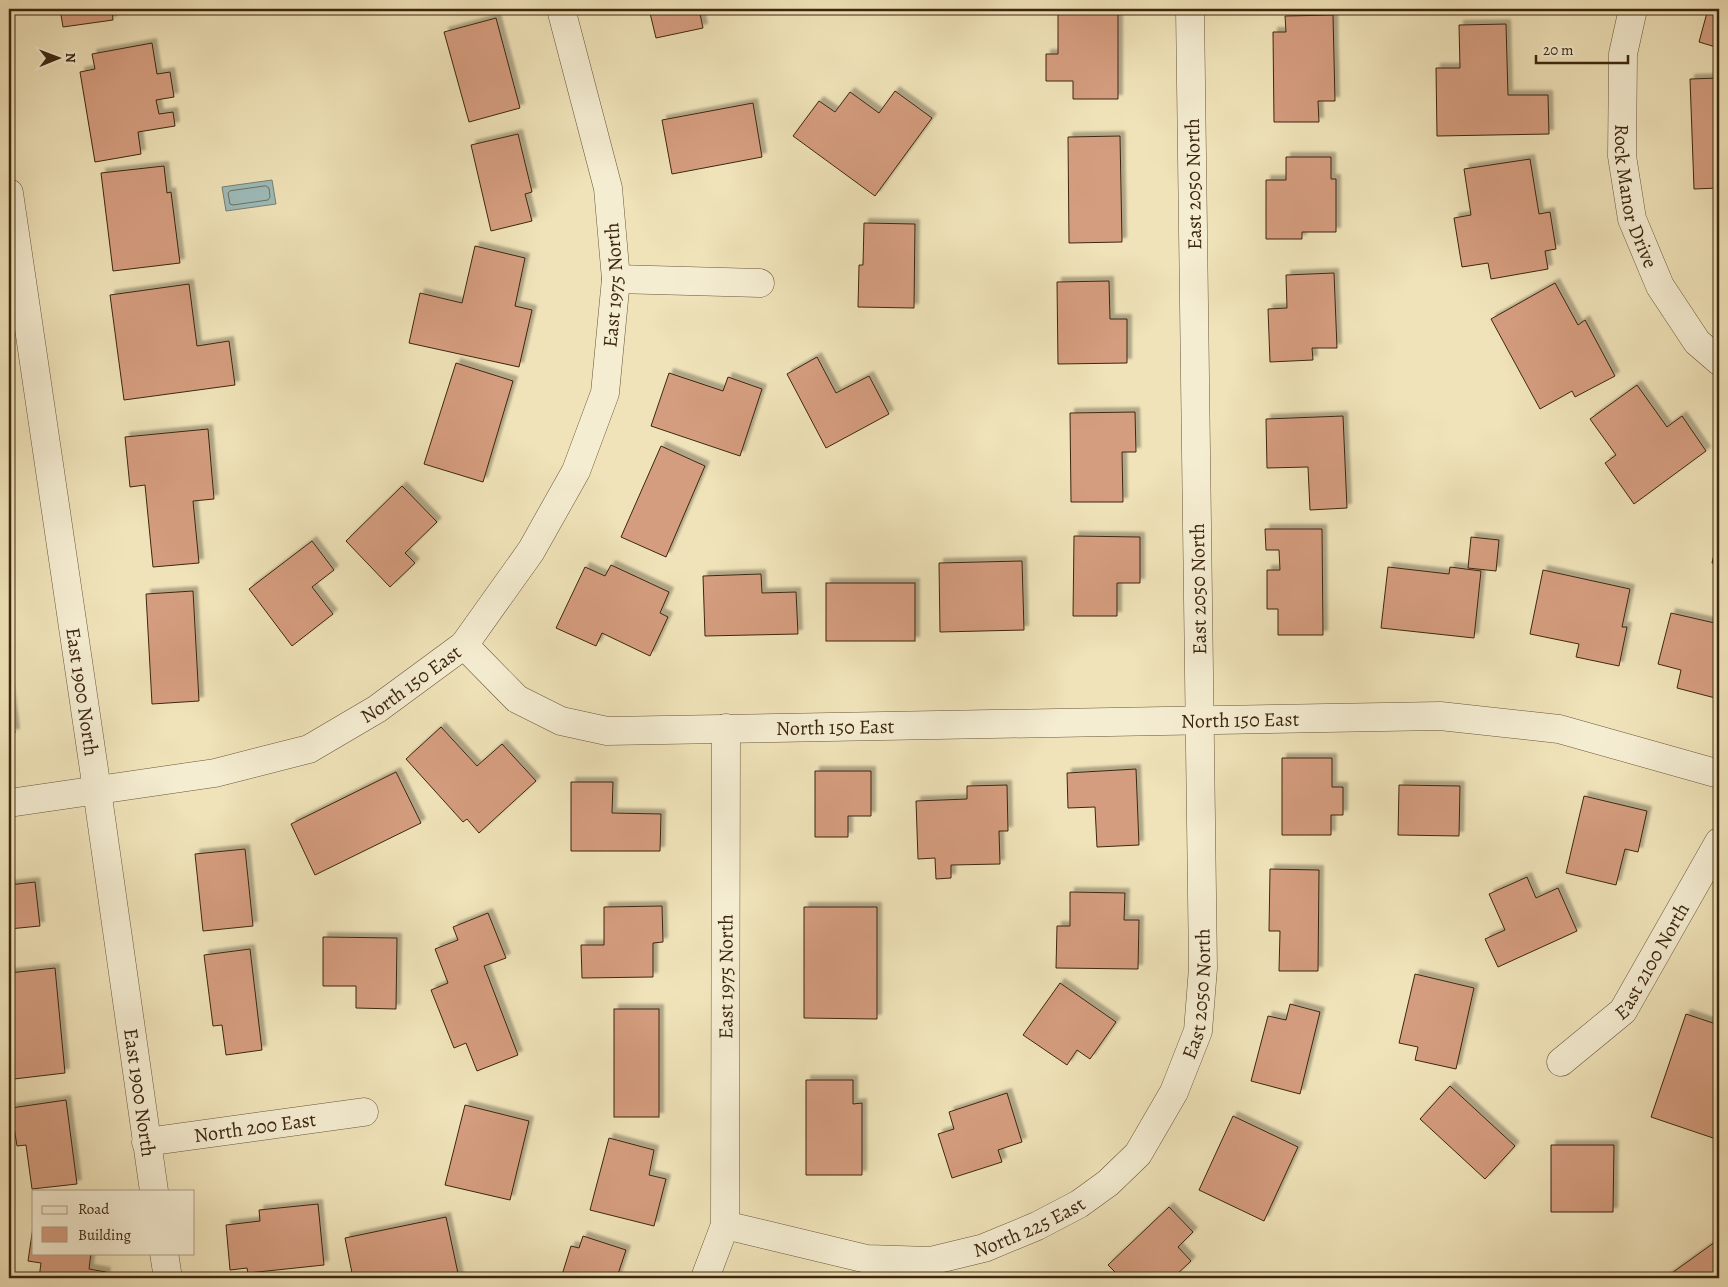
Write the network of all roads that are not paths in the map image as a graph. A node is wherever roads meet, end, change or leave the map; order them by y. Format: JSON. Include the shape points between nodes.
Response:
{"nodes":[{"id":1,"x":561,"y":9,"type":"edge"},
{"id":2,"x":1190,"y":9,"type":"edge"},
{"id":3,"x":1632,"y":9,"type":"edge"},
{"id":4,"x":9,"y":193,"type":"edge"},
{"id":5,"x":14,"y":275,"type":"edge"},
{"id":6,"x":616,"y":279,"type":"junction"},
{"id":7,"x":760,"y":283,"type":"dead end"},
{"id":8,"x":1719,"y":361,"type":"edge"},
{"id":9,"x":464,"y":645,"type":"junction"},
{"id":10,"x":1200,"y":720,"type":"junction"},
{"id":11,"x":726,"y":728,"type":"junction"},
{"id":12,"x":1719,"y":774,"type":"edge"},
{"id":13,"x":97,"y":790,"type":"junction"},
{"id":14,"x":9,"y":803,"type":"edge"},
{"id":15,"x":1719,"y":842,"type":"edge"},
{"id":16,"x":1561,"y":1062,"type":"dead end"},
{"id":17,"x":364,"y":1112,"type":"dead end"},
{"id":18,"x":146,"y":1142,"type":"junction"},
{"id":19,"x":1138,"y":1154,"type":"joint"},
{"id":20,"x":154,"y":1190,"type":"edge"},
{"id":21,"x":725,"y":1225,"type":"junction"},
{"id":22,"x":164,"y":1254,"type":"edge"},
{"id":23,"x":168,"y":1278,"type":"edge"},
{"id":24,"x":705,"y":1278,"type":"edge"}],
"edges":[{"from":1,"to":6,"type":"street","name":"East 1975 North","via":[[608,188]]},
{"from":2,"to":10,"type":"street","name":"East 2050 North"},
{"from":3,"to":8,"type":"street","name":"Rock Manor Drive","via":[[1623,54],[1622,82],[1622,156],[1632,219],[1660,286],[1697,342]]},
{"from":4,"to":5,"type":"street","name":"East 1900 North"},
{"from":5,"to":13,"type":"street","name":"East 1900 North"},
{"from":6,"to":7,"type":"street"},
{"from":6,"to":9,"type":"street","name":"East 1975 North","via":[[605,393],[576,471],[531,551]]},
{"from":9,"to":11,"type":"street","name":"North 150 East","via":[[517,699],[561,721],[607,730]]},
{"from":9,"to":13,"type":"street","name":"North 150 East","via":[[377,710],[309,749],[215,773]]},
{"from":10,"to":11,"type":"street","name":"North 150 East"},
{"from":10,"to":12,"type":"street","name":"North 150 East","via":[[1440,716],[1559,729]]},
{"from":10,"to":19,"type":"street","name":"East 2050 North","via":[[1203,968],[1198,1031],[1174,1092]]},
{"from":11,"to":21,"type":"street","name":"East 1975 North"},
{"from":13,"to":14,"type":"street","name":"North 150 East"},
{"from":13,"to":18,"type":"street","name":"East 1900 North"},
{"from":15,"to":16,"type":"street","name":"East 2100 North","via":[[1623,1011]]},
{"from":17,"to":18,"type":"street","name":"North 200 East"},
{"from":18,"to":20,"type":"street","name":"East 1900 North"},
{"from":19,"to":21,"type":"street","name":"North 225 East","via":[[1108,1183],[1079,1204],[1037,1226],[984,1248],[930,1261],[867,1259]]},
{"from":21,"to":24,"type":"street"},
{"from":22,"to":23,"type":"street"}]}
